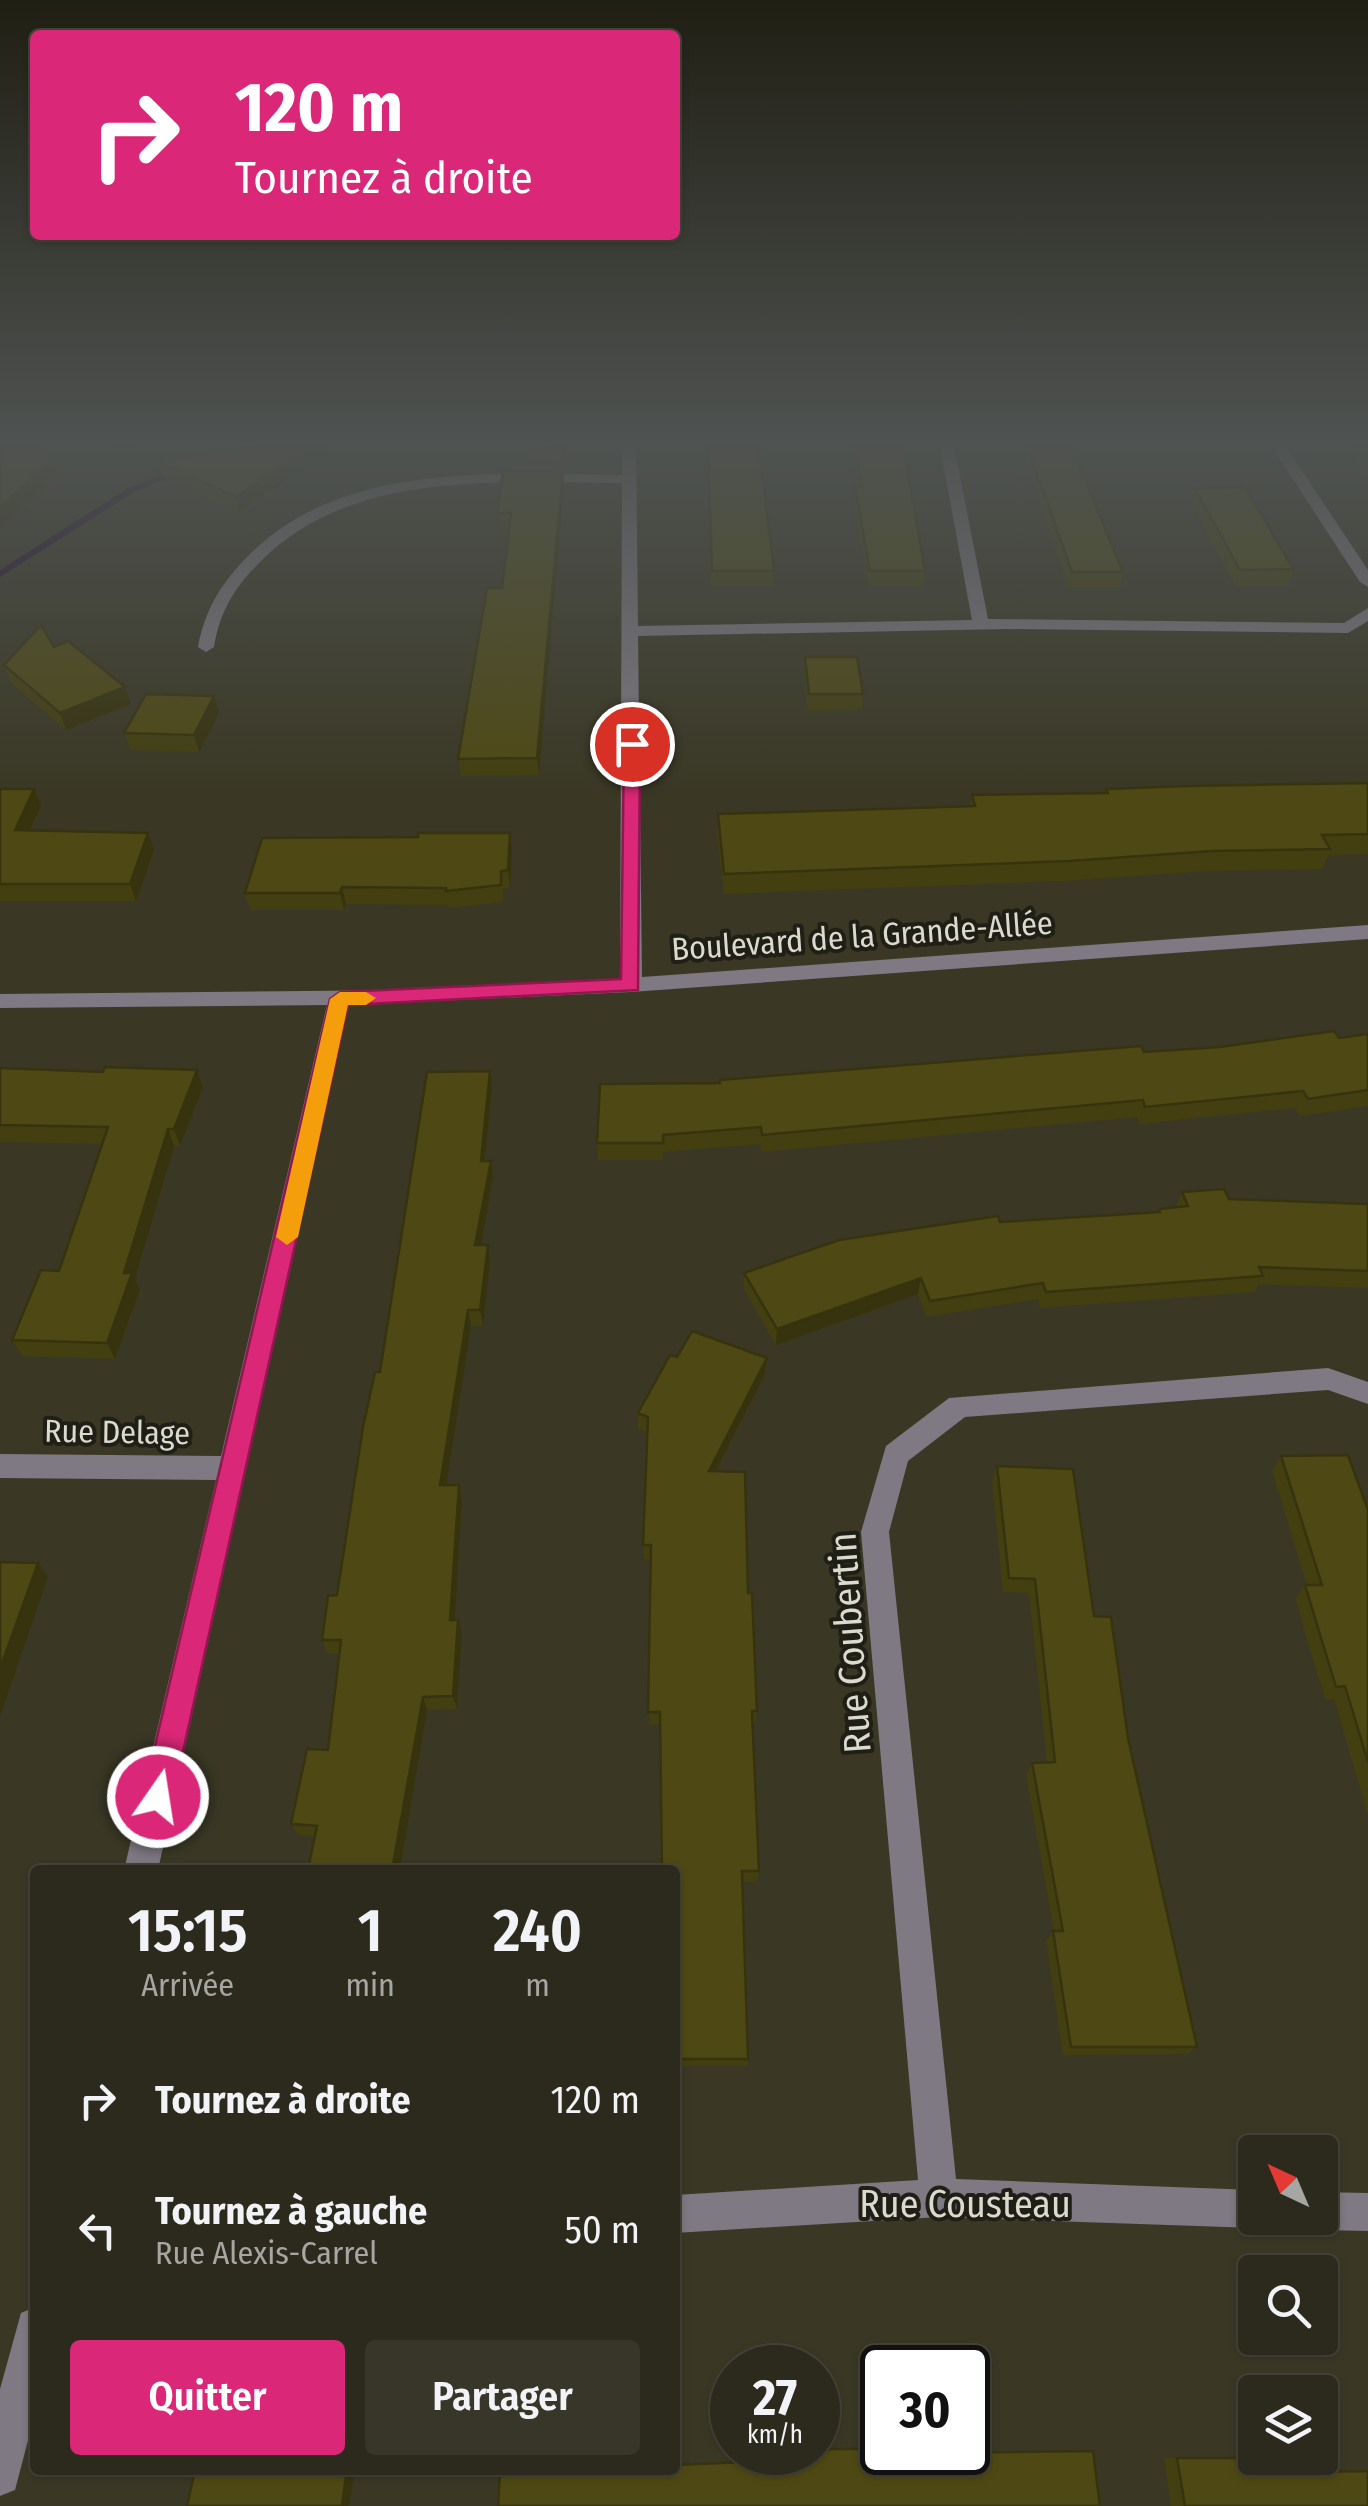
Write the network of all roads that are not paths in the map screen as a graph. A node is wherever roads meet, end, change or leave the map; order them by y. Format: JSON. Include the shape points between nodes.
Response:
{"nodes":[{"id":1,"x":251,"y":558,"type":"edge"},
{"id":2,"x":629,"y":558,"type":"edge"},
{"id":3,"x":968,"y":558,"type":"edge"},
{"id":4,"x":1352,"y":558,"type":"edge"},
{"id":5,"x":1368,"y":582,"type":"edge"},
{"id":6,"x":1368,"y":614,"type":"edge"},
{"id":7,"x":981,"y":624,"type":"junction"},
{"id":8,"x":630,"y":631,"type":"junction"},
{"id":9,"x":206,"y":647,"type":"dead end"},
{"id":10,"x":1368,"y":932,"type":"edge"},
{"id":11,"x":631,"y":985,"type":"junction"},
{"id":12,"x":340,"y":999,"type":"junction"},
{"id":13,"x":0,"y":1001,"type":"edge"},
{"id":14,"x":1368,"y":1393,"type":"edge"},
{"id":15,"x":0,"y":1466,"type":"edge"},
{"id":16,"x":234,"y":1468,"type":"junction"},
{"id":17,"x":142,"y":1865,"type":"edge"},
{"id":18,"x":939,"y":2198,"type":"junction"},
{"id":19,"x":1238,"y":2207,"type":"edge"},
{"id":20,"x":1338,"y":2211,"type":"edge"},
{"id":21,"x":1368,"y":2212,"type":"edge"},
{"id":22,"x":680,"y":2214,"type":"edge"},
{"id":23,"x":30,"y":2348,"type":"edge"},
{"id":24,"x":0,"y":2475,"type":"edge"}],
"edges":[{"from":1,"to":9,"type":"street","via":[[212,610]]},
{"from":2,"to":8,"type":"street"},
{"from":3,"to":7,"type":"street"},
{"from":4,"to":5,"type":"street"},
{"from":6,"to":7,"type":"street","via":[[1348,628]]},
{"from":7,"to":8,"type":"street"},
{"from":8,"to":11,"type":"street"},
{"from":10,"to":11,"type":"street","name":"Boulevard de la Grande-Allée"},
{"from":11,"to":12,"type":"street","name":"Boulevard de la Grande-Allée"},
{"from":12,"to":13,"type":"street","name":"Boulevard de la Grande-Allée"},
{"from":12,"to":16,"type":"street"},
{"from":14,"to":18,"type":"street","name":"Rue Coubertin","via":[[1328,1379],[959,1406],[896,1454],[876,1532]]},
{"from":15,"to":16,"type":"street","name":"Rue Delage"},
{"from":16,"to":17,"type":"street"},
{"from":18,"to":19,"type":"street","name":"Rue Cousteau"},
{"from":18,"to":22,"type":"street","name":"Rue Cousteau"},
{"from":20,"to":21,"type":"street"},
{"from":23,"to":24,"type":"street"}]}
